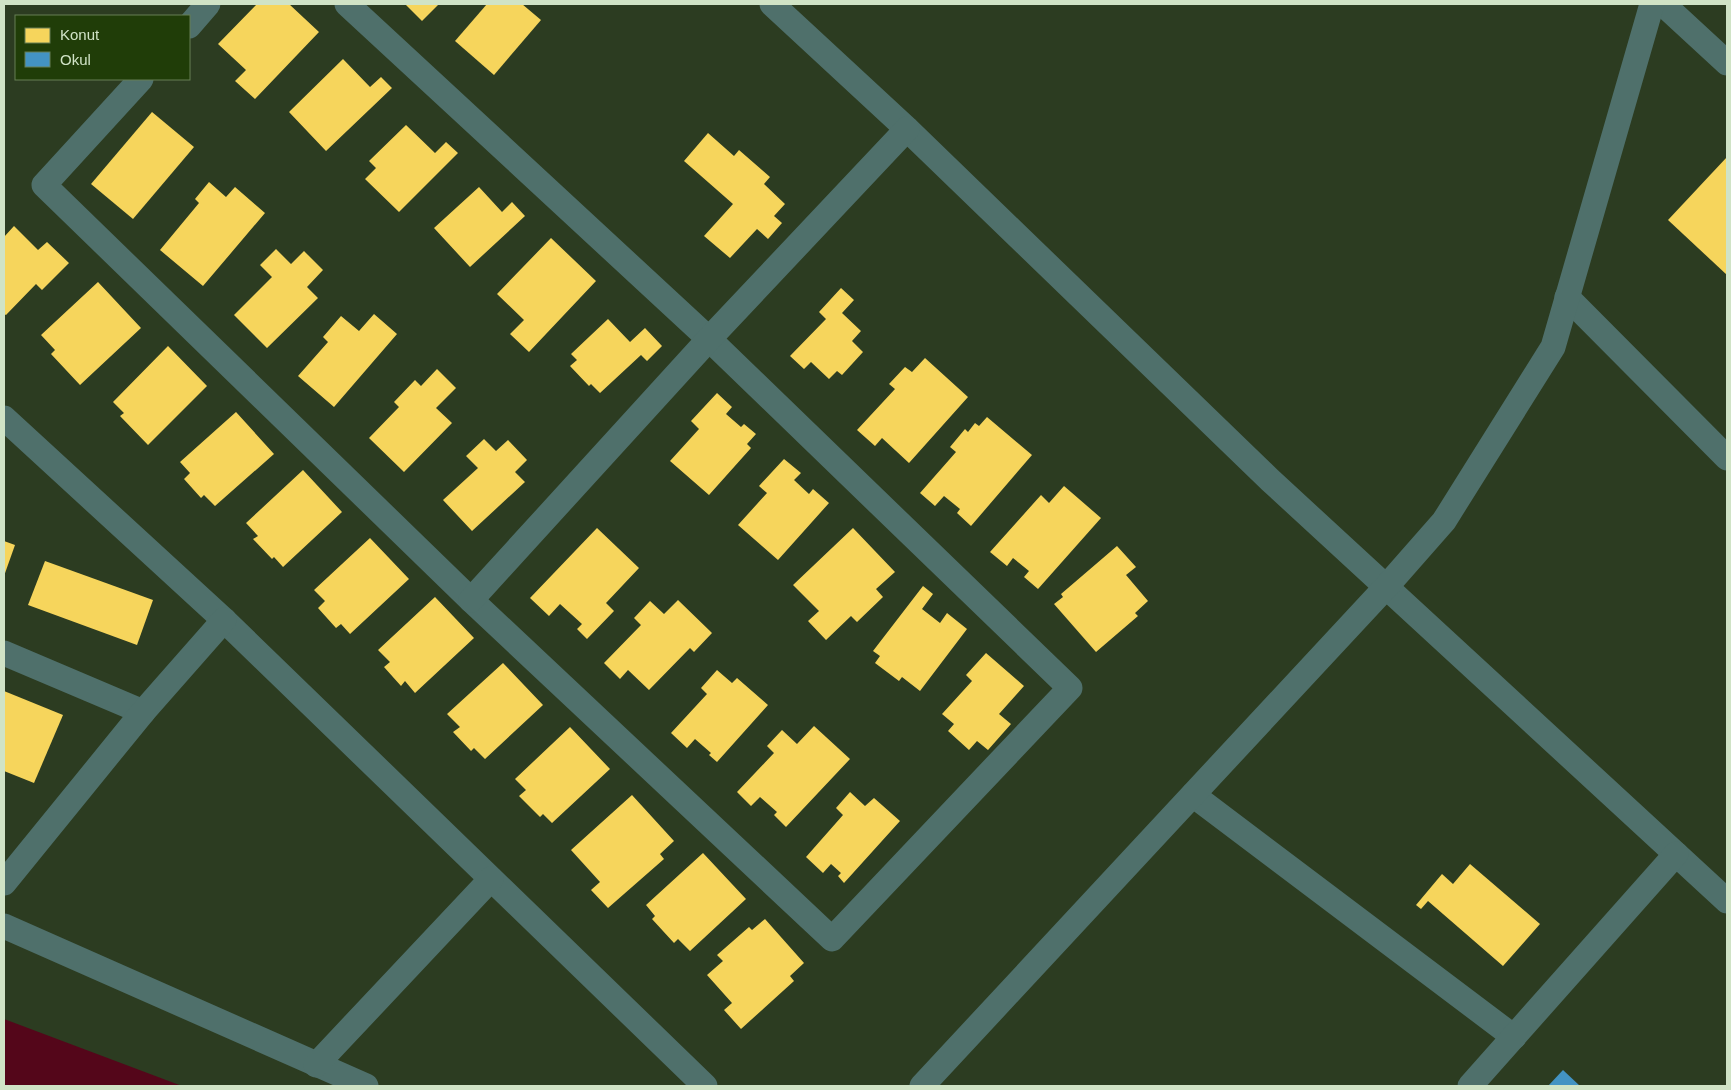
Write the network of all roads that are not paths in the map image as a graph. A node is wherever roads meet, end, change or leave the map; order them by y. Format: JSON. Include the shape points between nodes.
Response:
{"nodes":[{"id":1,"x":208,"y":4,"type":"edge"},
{"id":2,"x":347,"y":4,"type":"edge"},
{"id":3,"x":772,"y":4,"type":"edge"},
{"id":4,"x":1652,"y":4,"type":"edge"},
{"id":5,"x":1663,"y":4,"type":"edge"},
{"id":6,"x":190,"y":25,"type":"edge"},
{"id":7,"x":1727,"y":63,"type":"edge"},
{"id":8,"x":140,"y":80,"type":"edge"},
{"id":9,"x":907,"y":129,"type":"junction"},
{"id":10,"x":1567,"y":297,"type":"junction"},
{"id":11,"x":709,"y":339,"type":"junction"},
{"id":12,"x":4,"y":418,"type":"edge"},
{"id":13,"x":1727,"y":458,"type":"edge"},
{"id":14,"x":1386,"y":587,"type":"junction"},
{"id":15,"x":471,"y":600,"type":"junction"},
{"id":16,"x":224,"y":620,"type":"junction"},
{"id":17,"x":4,"y":654,"type":"edge"},
{"id":18,"x":143,"y":712,"type":"junction"},
{"id":19,"x":1193,"y":795,"type":"junction"},
{"id":20,"x":1676,"y":854,"type":"junction"},
{"id":21,"x":491,"y":879,"type":"junction"},
{"id":22,"x":4,"y":884,"type":"edge"},
{"id":23,"x":1727,"y":901,"type":"edge"},
{"id":24,"x":4,"y":926,"type":"edge"},
{"id":25,"x":1514,"y":1037,"type":"junction"},
{"id":26,"x":316,"y":1065,"type":"junction"},
{"id":27,"x":366,"y":1086,"type":"edge"},
{"id":28,"x":705,"y":1086,"type":"edge"},
{"id":29,"x":922,"y":1086,"type":"edge"},
{"id":30,"x":1470,"y":1086,"type":"edge"}],
"edges":[{"from":1,"to":6,"type":"street"},
{"from":2,"to":11,"type":"street"},
{"from":3,"to":9,"type":"street"},
{"from":4,"to":10,"type":"street"},
{"from":5,"to":7,"type":"street"},
{"from":8,"to":15,"type":"street","via":[[44,185]]},
{"from":9,"to":11,"type":"street"},
{"from":9,"to":14,"type":"street","via":[[1270,480]]},
{"from":10,"to":13,"type":"street"},
{"from":10,"to":14,"type":"street","via":[[1553,347],[1444,521]]},
{"from":11,"to":15,"type":"street"},
{"from":11,"to":15,"type":"street","via":[[1070,688],[832,939]]},
{"from":12,"to":16,"type":"street"},
{"from":14,"to":19,"type":"street"},
{"from":14,"to":20,"type":"street"},
{"from":16,"to":18,"type":"street"},
{"from":16,"to":21,"type":"street"},
{"from":17,"to":18,"type":"street"},
{"from":18,"to":22,"type":"street"},
{"from":19,"to":25,"type":"street"},
{"from":19,"to":29,"type":"street"},
{"from":20,"to":23,"type":"street"},
{"from":20,"to":25,"type":"street"},
{"from":21,"to":26,"type":"street"},
{"from":21,"to":28,"type":"street"},
{"from":24,"to":26,"type":"street"},
{"from":25,"to":30,"type":"street"},
{"from":26,"to":27,"type":"street"}]}
